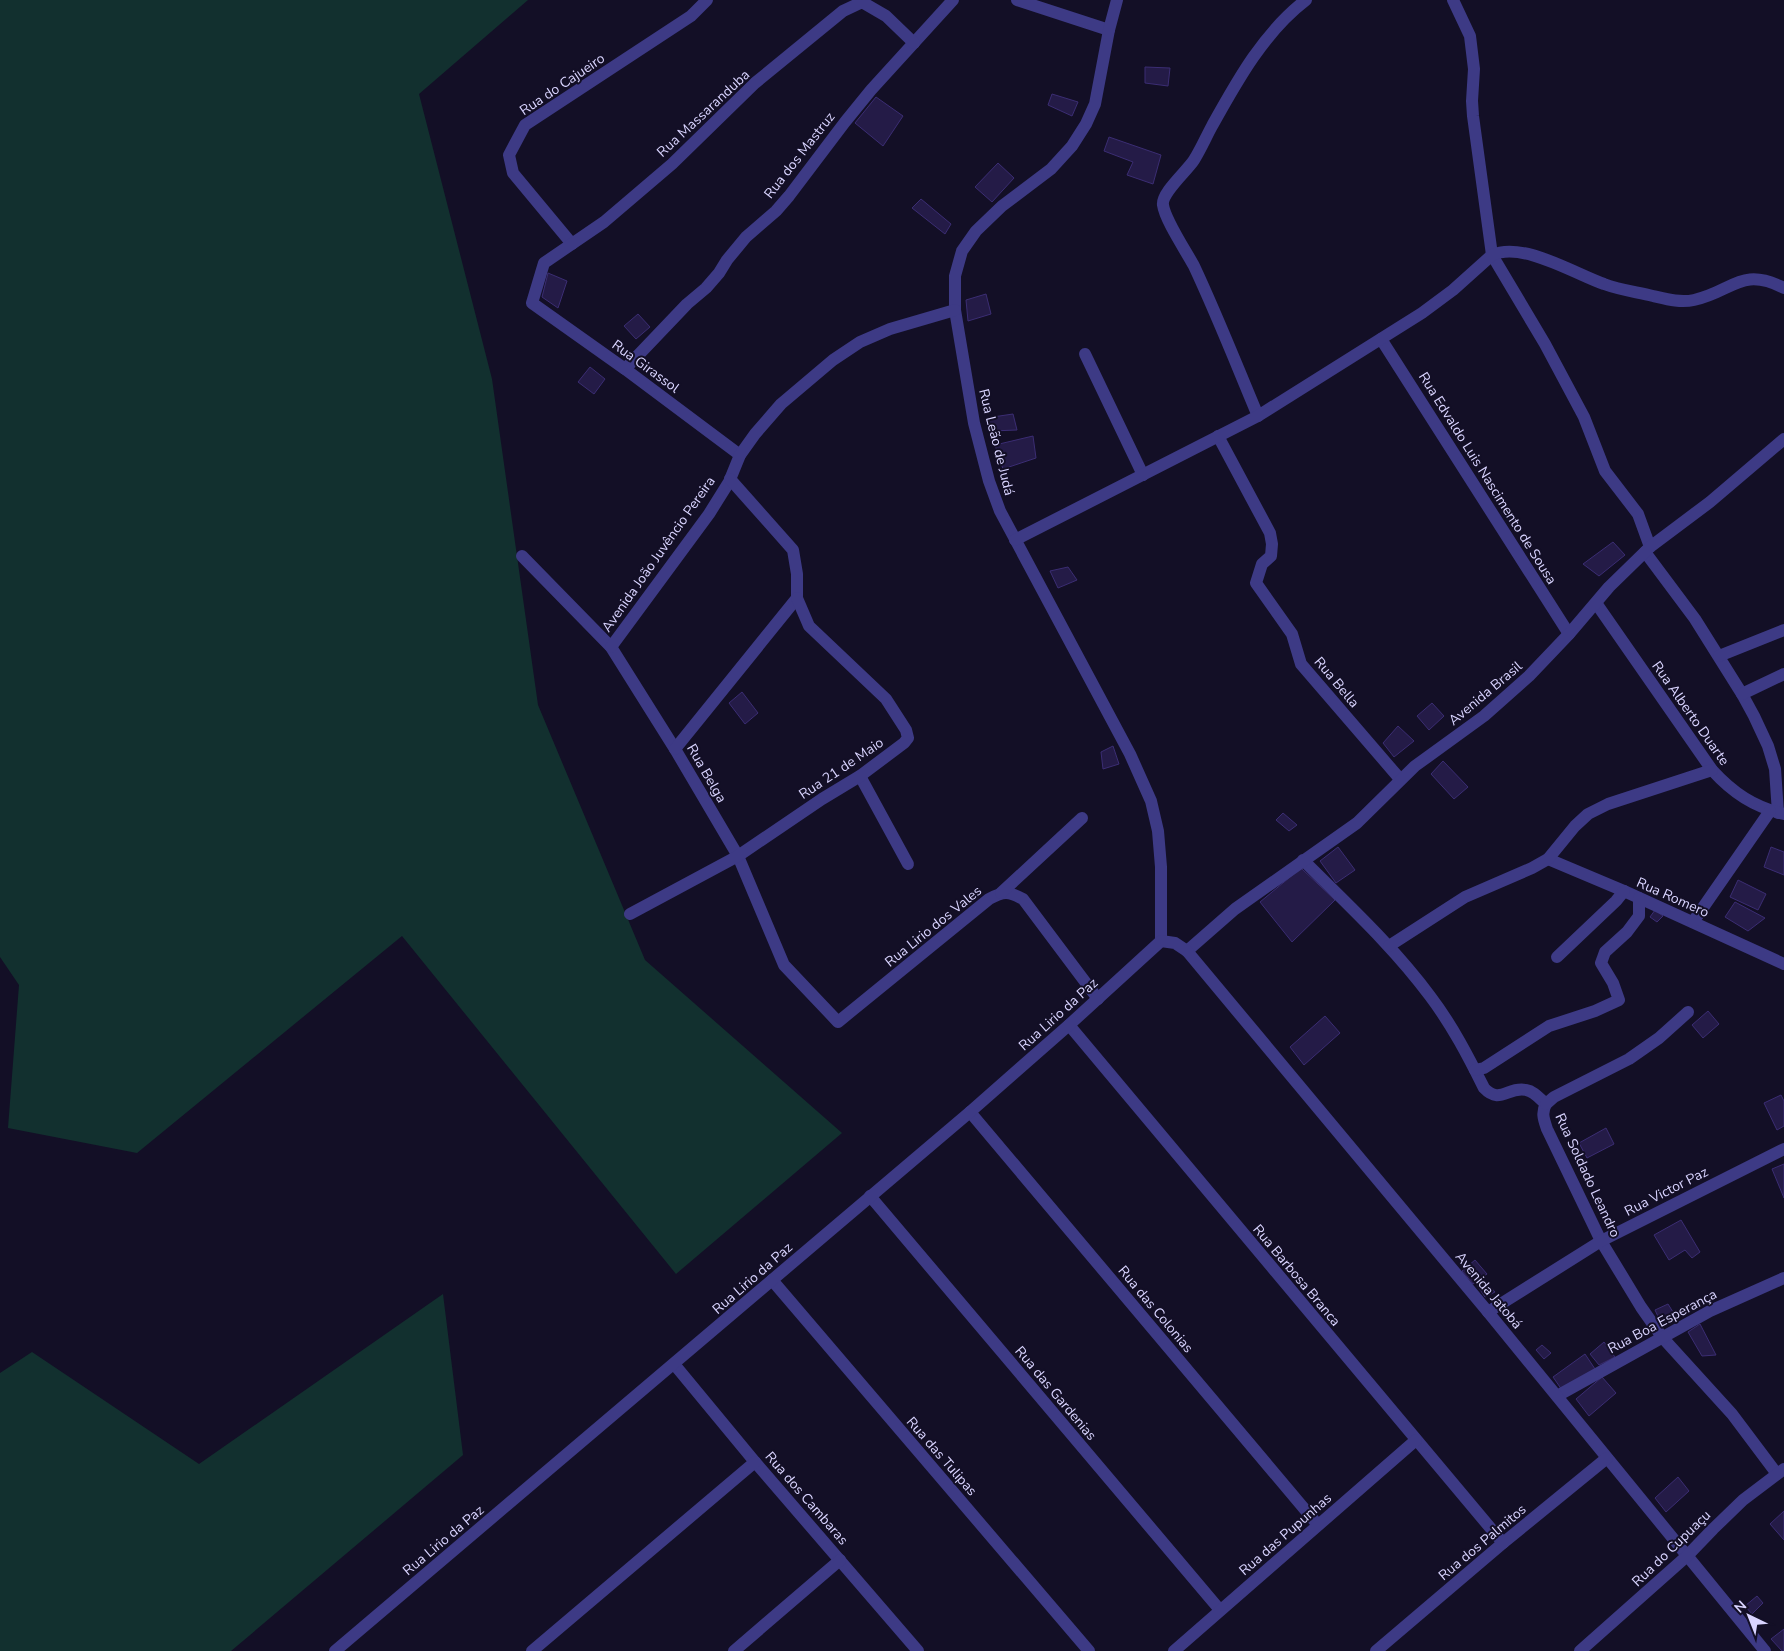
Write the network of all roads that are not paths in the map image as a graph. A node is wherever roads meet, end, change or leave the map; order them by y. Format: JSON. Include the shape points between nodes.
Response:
{"nodes":[{"id":1,"x":707,"y":0,"type":"edge"},
{"id":2,"x":953,"y":0,"type":"edge"},
{"id":3,"x":1017,"y":0,"type":"edge"},
{"id":4,"x":1118,"y":0,"type":"edge"},
{"id":5,"x":1306,"y":0,"type":"edge"},
{"id":6,"x":1453,"y":0,"type":"edge"},
{"id":7,"x":1109,"y":30,"type":"junction"},
{"id":8,"x":914,"y":43,"type":"junction"},
{"id":9,"x":572,"y":244,"type":"junction"},
{"id":10,"x":1496,"y":253,"type":"junction"},
{"id":11,"x":1784,"y":288,"type":"edge"},
{"id":12,"x":532,"y":303,"type":"joint"},
{"id":13,"x":955,"y":310,"type":"junction"},
{"id":14,"x":1381,"y":338,"type":"junction"},
{"id":15,"x":1085,"y":354,"type":"dead end"},
{"id":16,"x":625,"y":369,"type":"junction"},
{"id":17,"x":1258,"y":416,"type":"junction"},
{"id":18,"x":1218,"y":436,"type":"junction"},
{"id":19,"x":1784,"y":439,"type":"edge"},
{"id":20,"x":740,"y":456,"type":"junction"},
{"id":21,"x":1143,"y":475,"type":"junction"},
{"id":22,"x":730,"y":478,"type":"junction"},
{"id":23,"x":1015,"y":540,"type":"junction"},
{"id":24,"x":1648,"y":550,"type":"junction"},
{"id":25,"x":522,"y":556,"type":"dead end"},
{"id":26,"x":797,"y":598,"type":"junction"},
{"id":27,"x":1596,"y":603,"type":"junction"},
{"id":28,"x":1784,"y":630,"type":"edge"},
{"id":29,"x":1569,"y":634,"type":"junction"},
{"id":30,"x":611,"y":647,"type":"junction"},
{"id":31,"x":1719,"y":656,"type":"junction"},
{"id":32,"x":1784,"y":674,"type":"edge"},
{"id":33,"x":1742,"y":694,"type":"junction"},
{"id":34,"x":675,"y":749,"type":"junction"},
{"id":35,"x":1712,"y":770,"type":"junction"},
{"id":36,"x":860,"y":776,"type":"junction"},
{"id":37,"x":1400,"y":779,"type":"junction"},
{"id":38,"x":1778,"y":812,"type":"edge"},
{"id":39,"x":1082,"y":818,"type":"dead end"},
{"id":40,"x":738,"y":856,"type":"junction"},
{"id":41,"x":1548,"y":859,"type":"junction"},
{"id":42,"x":1303,"y":860,"type":"junction"},
{"id":43,"x":908,"y":864,"type":"dead end"},
{"id":44,"x":1624,"y":891,"type":"junction"},
{"id":45,"x":1001,"y":893,"type":"junction"},
{"id":46,"x":1639,"y":898,"type":"junction"},
{"id":47,"x":630,"y":914,"type":"dead end"},
{"id":48,"x":1693,"y":922,"type":"junction"},
{"id":49,"x":1161,"y":940,"type":"junction"},
{"id":50,"x":1389,"y":946,"type":"junction"},
{"id":51,"x":1187,"y":951,"type":"junction"},
{"id":52,"x":1557,"y":957,"type":"dead end"},
{"id":53,"x":1784,"y":964,"type":"edge"},
{"id":54,"x":1098,"y":999,"type":"junction"},
{"id":55,"x":1688,"y":1012,"type":"dead end"},
{"id":56,"x":838,"y":1022,"type":"joint"},
{"id":57,"x":1069,"y":1026,"type":"junction"},
{"id":58,"x":1475,"y":1070,"type":"junction"},
{"id":59,"x":1546,"y":1104,"type":"junction"},
{"id":60,"x":970,"y":1112,"type":"junction"},
{"id":61,"x":1784,"y":1149,"type":"edge"},
{"id":62,"x":870,"y":1196,"type":"junction"},
{"id":63,"x":1601,"y":1241,"type":"junction"},
{"id":64,"x":1784,"y":1278,"type":"edge"},
{"id":65,"x":772,"y":1280,"type":"junction"},
{"id":66,"x":1488,"y":1312,"type":"junction"},
{"id":67,"x":1662,"y":1337,"type":"junction"},
{"id":68,"x":674,"y":1364,"type":"junction"},
{"id":69,"x":1557,"y":1396,"type":"junction"},
{"id":70,"x":1416,"y":1440,"type":"junction"},
{"id":71,"x":1607,"y":1458,"type":"junction"},
{"id":72,"x":755,"y":1462,"type":"junction"},
{"id":73,"x":1781,"y":1471,"type":"edge"},
{"id":74,"x":1318,"y":1526,"type":"junction"},
{"id":75,"x":1503,"y":1543,"type":"junction"},
{"id":76,"x":1688,"y":1556,"type":"junction"},
{"id":77,"x":840,"y":1560,"type":"junction"},
{"id":78,"x":1220,"y":1610,"type":"junction"},
{"id":79,"x":1588,"y":1648,"type":"edge"},
{"id":80,"x":335,"y":1651,"type":"edge"},
{"id":81,"x":532,"y":1651,"type":"edge"},
{"id":82,"x":734,"y":1651,"type":"edge"},
{"id":83,"x":918,"y":1651,"type":"edge"},
{"id":84,"x":1089,"y":1651,"type":"edge"},
{"id":85,"x":1174,"y":1651,"type":"edge"},
{"id":86,"x":1376,"y":1651,"type":"edge"},
{"id":87,"x":1765,"y":1651,"type":"edge"}],
"edges":[{"from":1,"to":9,"type":"street","name":"Rua do Cajueiro","via":[[691,16],[525,125],[509,155],[513,173]]},
{"from":2,"to":8,"type":"street","name":"Rua dos Mastruz"},
{"from":3,"to":7,"type":"street"},
{"from":4,"to":7,"type":"street","name":"Rua Leão de Judá"},
{"from":5,"to":17,"type":"street","via":[[1289,13],[1267,38],[1195,159],[1163,200],[1165,212],[1194,267]]},
{"from":6,"to":10,"type":"street","via":[[1470,36],[1474,69],[1473,116]]},
{"from":7,"to":13,"type":"street","name":"Rua Leão de Judá","via":[[1095,104],[1086,124],[1051,169],[1002,206],[976,231],[962,251],[955,276]]},
{"from":8,"to":9,"type":"street","name":"Rua Massaranduba","via":[[886,16],[862,2],[843,11],[755,84],[672,164],[604,222]]},
{"from":8,"to":16,"type":"street","name":"Rua dos Mastruz","via":[[844,122],[790,196],[746,237],[720,274]]},
{"from":9,"to":12,"type":"street","name":"Rua Massaranduba","via":[[544,263]]},
{"from":10,"to":11,"type":"street","via":[[1534,254],[1605,284],[1681,302],[1695,300],[1750,279],[1763,279]]},
{"from":10,"to":14,"type":"street","via":[[1422,313]]},
{"from":10,"to":24,"type":"street","via":[[1579,409],[1605,471],[1638,514]]},
{"from":12,"to":16,"type":"street","name":"Rua Girassol"},
{"from":13,"to":20,"type":"street","name":"Avenida João Juvêncio Pereira","via":[[890,329],[860,342],[833,360],[780,404]]},
{"from":13,"to":23,"type":"street","name":"Rua Leão de Judá","via":[[974,423],[989,481]]},
{"from":14,"to":17,"type":"street"},
{"from":14,"to":29,"type":"street","name":"Rua Edvaldo Luis Nascimento de Sousa"},
{"from":15,"to":21,"type":"street"},
{"from":16,"to":20,"type":"street","name":"Rua Girassol"},
{"from":17,"to":18,"type":"street"},
{"from":18,"to":21,"type":"street"},
{"from":18,"to":37,"type":"street","name":"Rua Bella","via":[[1271,538],[1271,556],[1262,564],[1256,583],[1292,634],[1301,664]]},
{"from":19,"to":24,"type":"street","name":"Avenida Brasil"},
{"from":20,"to":22,"type":"street","name":"Avenida João Juvêncio Pereira"},
{"from":21,"to":23,"type":"street"},
{"from":22,"to":26,"type":"street","name":"Avenida João Juvêncio Pereira","via":[[793,550]]},
{"from":22,"to":30,"type":"street","name":"Avenida João Juvêncio Pereira","via":[[710,514]]},
{"from":23,"to":49,"type":"street","name":"Rua Leão de Judá","via":[[1130,754],[1151,801],[1158,831]]},
{"from":24,"to":27,"type":"street","name":"Avenida Brasil"},
{"from":24,"to":31,"type":"street"},
{"from":25,"to":30,"type":"street","name":"Rua Belga"},
{"from":26,"to":34,"type":"street"},
{"from":26,"to":36,"type":"street","name":"Rua 21 de Maio","via":[[809,626],[886,700],[906,730],[908,738],[904,743]]},
{"from":27,"to":29,"type":"street","name":"Avenida Brasil"},
{"from":27,"to":35,"type":"street","name":"Rua Alberto Duarte"},
{"from":28,"to":31,"type":"street"},
{"from":29,"to":37,"type":"street","name":"Avenida Brasil","via":[[1484,716]]},
{"from":30,"to":34,"type":"street","name":"Rua Belga"},
{"from":31,"to":33,"type":"street"},
{"from":32,"to":33,"type":"street"},
{"from":33,"to":38,"type":"street","via":[[1768,746],[1775,769]]},
{"from":34,"to":40,"type":"street","name":"Rua Belga"},
{"from":35,"to":38,"type":"street","name":"Rua Alberto Duarte","via":[[1728,788]]},
{"from":35,"to":41,"type":"street","via":[[1608,804],[1588,814]]},
{"from":36,"to":40,"type":"street","name":"Rua 21 de Maio"},
{"from":36,"to":43,"type":"street"},
{"from":37,"to":42,"type":"street","name":"Avenida Brasil","via":[[1357,823]]},
{"from":38,"to":48,"type":"street"},
{"from":39,"to":45,"type":"street"},
{"from":40,"to":47,"type":"street","name":"Rua 21 de Maio"},
{"from":40,"to":56,"type":"street","name":"Rua Belga","via":[[784,965]]},
{"from":41,"to":44,"type":"street","name":"Rua Romero"},
{"from":41,"to":50,"type":"street","via":[[1465,898]]},
{"from":42,"to":50,"type":"street","name":"Rua Soldado Leandro"},
{"from":42,"to":51,"type":"street","name":"Avenida Brasil","via":[[1235,909]]},
{"from":44,"to":46,"type":"street","name":"Rua Romero"},
{"from":44,"to":52,"type":"street"},
{"from":45,"to":54,"type":"street","name":"Rua Lirio dos Vales","via":[[1012,892],[1023,898]]},
{"from":45,"to":56,"type":"street","name":"Rua Lirio dos Vales","via":[[989,899]]},
{"from":46,"to":48,"type":"street","name":"Rua Romero"},
{"from":46,"to":58,"type":"street","via":[[1639,916],[1605,952],[1601,963],[1614,983],[1619,1000],[1549,1026],[1484,1068]]},
{"from":48,"to":53,"type":"street","name":"Rua Romero"},
{"from":49,"to":51,"type":"street","via":[[1175,943]]},
{"from":49,"to":54,"type":"street","name":"Rua Lirio da Paz"},
{"from":50,"to":58,"type":"street","name":"Rua Soldado Leandro","via":[[1430,996]]},
{"from":51,"to":66,"type":"street","name":"Avenida Jatobá"},
{"from":54,"to":57,"type":"street","name":"Rua Lirio da Paz"},
{"from":55,"to":59,"type":"street","via":[[1629,1059]]},
{"from":57,"to":60,"type":"street","name":"Rua Lirio da Paz"},
{"from":57,"to":70,"type":"street","name":"Rua Barbosa Branca"},
{"from":58,"to":59,"type":"street","name":"Rua Soldado Leandro","via":[[1484,1088],[1493,1096],[1525,1089]]},
{"from":59,"to":63,"type":"street","name":"Rua Soldado Leandro","via":[[1543,1118]]},
{"from":60,"to":62,"type":"street","name":"Rua Lirio da Paz"},
{"from":60,"to":74,"type":"street","name":"Rua das Colonias"},
{"from":61,"to":63,"type":"street","name":"Rua Victor Paz"},
{"from":62,"to":65,"type":"street","name":"Rua Lirio da Paz"},
{"from":62,"to":78,"type":"street","name":"Rua das Gardenias"},
{"from":63,"to":66,"type":"street","name":"Rua Victor Paz"},
{"from":63,"to":67,"type":"street","name":"Rua Soldado Leandro"},
{"from":64,"to":67,"type":"street","name":"Rua Boa Esperança","via":[[1710,1311]]},
{"from":65,"to":68,"type":"street","name":"Rua Lirio da Paz"},
{"from":65,"to":84,"type":"street","name":"Rua das Tulipas"},
{"from":66,"to":69,"type":"street","name":"Avenida Jatobá"},
{"from":67,"to":69,"type":"street","name":"Rua Boa Esperança"},
{"from":67,"to":73,"type":"street","name":"Rua Soldado Leandro"},
{"from":68,"to":72,"type":"street","name":"Rua dos Cambaras"},
{"from":68,"to":80,"type":"street","name":"Rua Lirio da Paz"},
{"from":69,"to":71,"type":"street","name":"Avenida Jatobá"},
{"from":70,"to":74,"type":"street","name":"Rua das Pupunhas"},
{"from":70,"to":75,"type":"street","name":"Rua Barbosa Branca"},
{"from":71,"to":75,"type":"street","name":"Rua dos Palmitos"},
{"from":71,"to":76,"type":"street","name":"Avenida Jatobá"},
{"from":72,"to":77,"type":"street","name":"Rua dos Cambaras"},
{"from":72,"to":81,"type":"street"},
{"from":73,"to":76,"type":"street","name":"Rua do Cupuaçu","via":[[1744,1500]]},
{"from":74,"to":78,"type":"street","name":"Rua das Pupunhas"},
{"from":75,"to":86,"type":"street","name":"Rua dos Palmitos"},
{"from":76,"to":79,"type":"street","name":"Rua do Cupuaçu"},
{"from":76,"to":87,"type":"street","name":"Avenida Jatobá"},
{"from":77,"to":82,"type":"street"},
{"from":77,"to":83,"type":"street","name":"Rua dos Cambaras"},
{"from":78,"to":85,"type":"street","name":"Rua das Pupunhas"}]}
